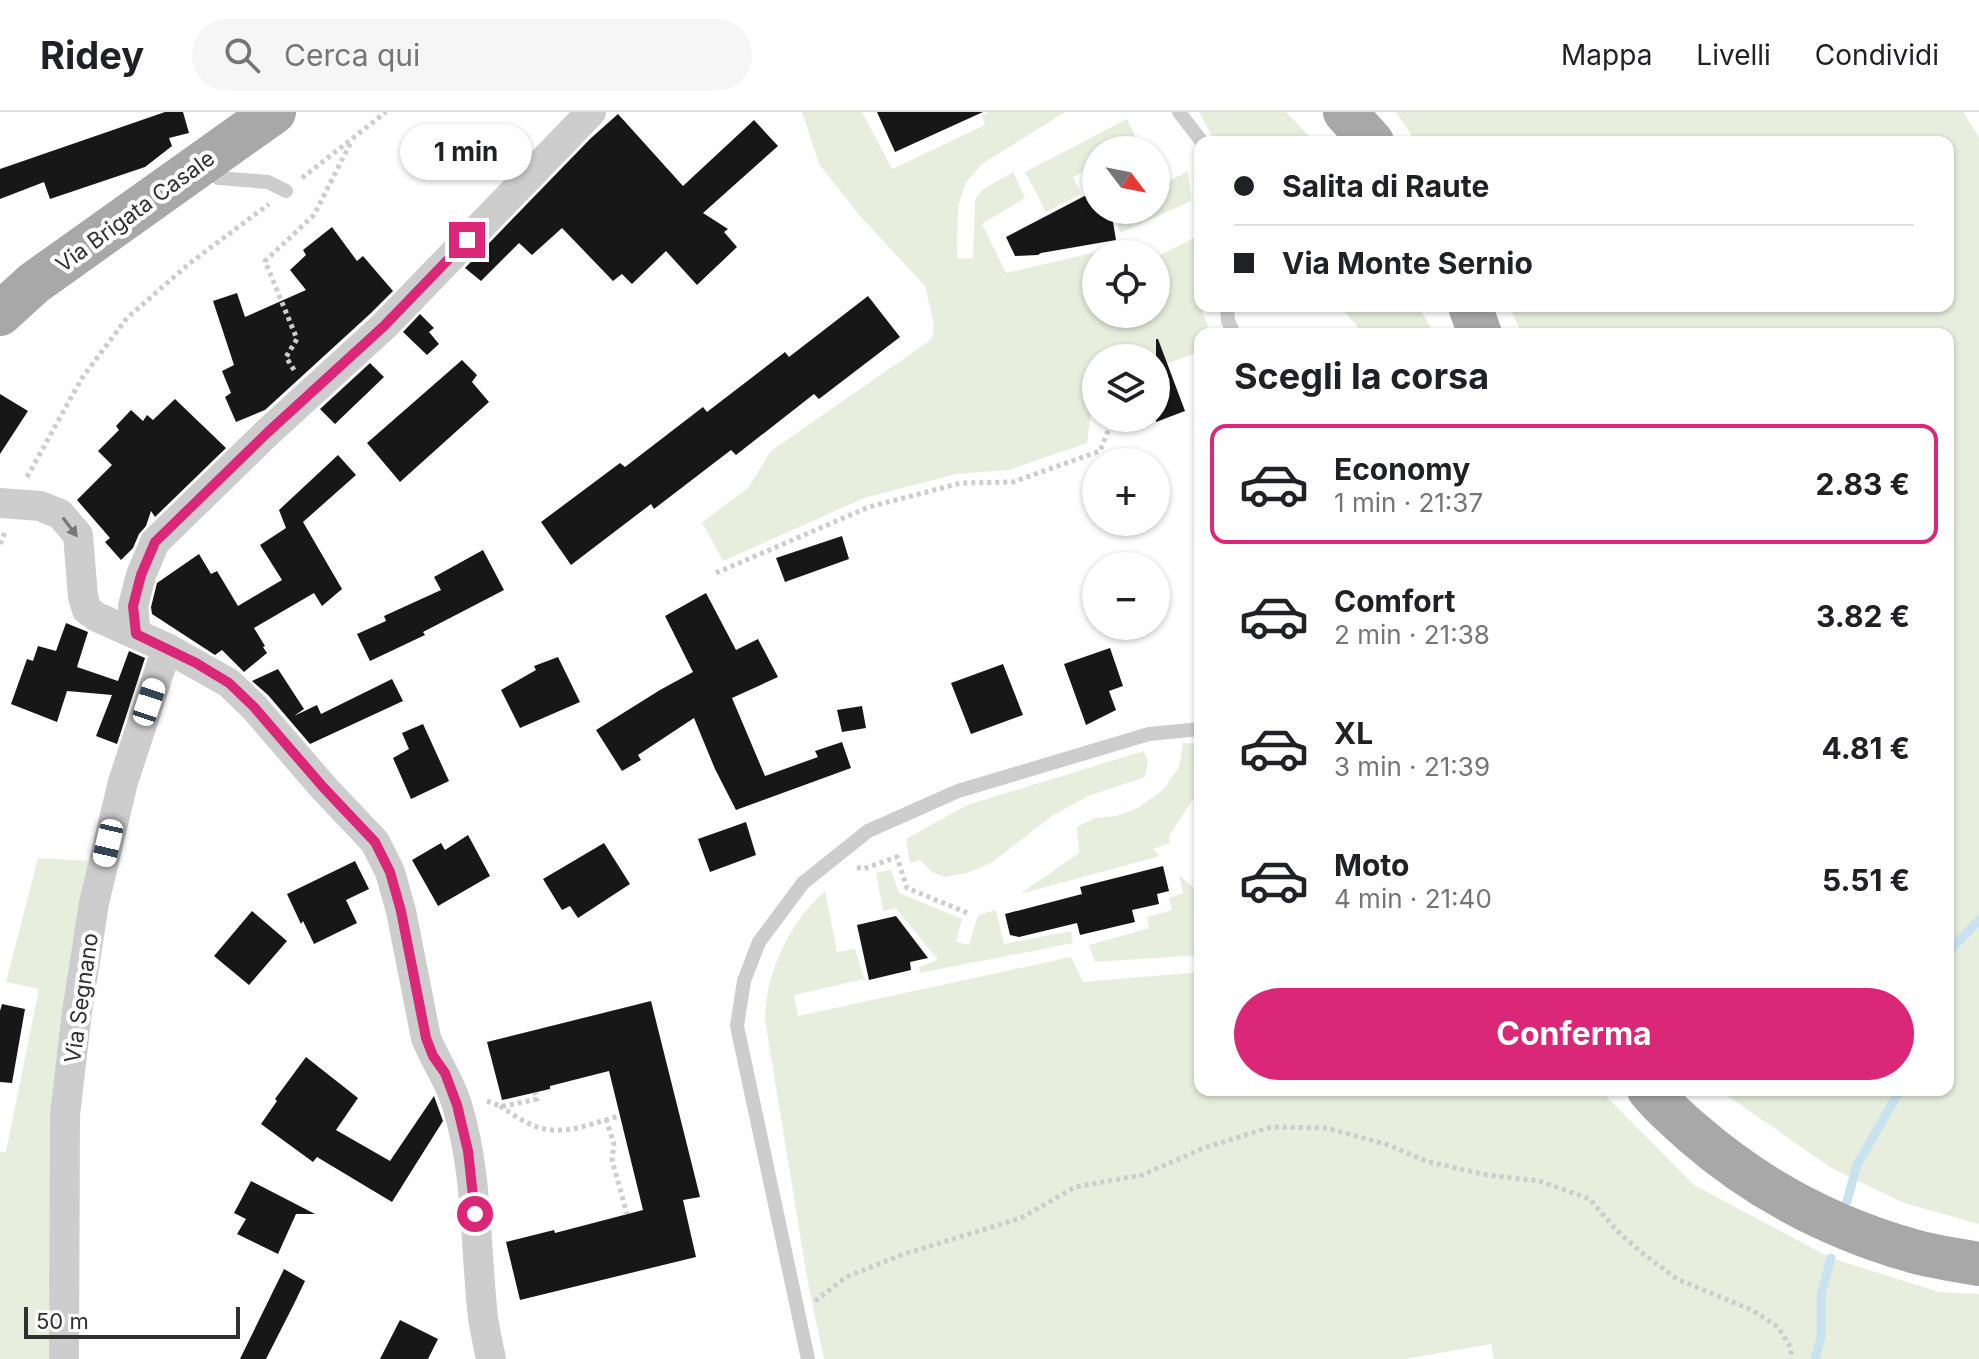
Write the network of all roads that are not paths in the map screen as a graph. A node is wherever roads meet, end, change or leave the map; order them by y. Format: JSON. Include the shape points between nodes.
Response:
{"nodes":[{"id":1,"x":274,"y":112,"type":"edge"},
{"id":2,"x":591,"y":112,"type":"edge"},
{"id":3,"x":1179,"y":112,"type":"edge"},
{"id":4,"x":1345,"y":112,"type":"edge"},
{"id":5,"x":1197,"y":136,"type":"edge"},
{"id":6,"x":1367,"y":136,"type":"edge"},
{"id":7,"x":204,"y":162,"type":"junction"},
{"id":8,"x":286,"y":191,"type":"road end"},
{"id":9,"x":0,"y":314,"type":"edge"},
{"id":10,"x":8,"y":504,"type":"edge"},
{"id":11,"x":136,"y":634,"type":"junction"},
{"id":12,"x":167,"y":648,"type":"junction"},
{"id":13,"x":1194,"y":730,"type":"edge"},
{"id":14,"x":1655,"y":1096,"type":"edge"},
{"id":15,"x":1979,"y":1264,"type":"edge"},
{"id":16,"x":64,"y":1359,"type":"edge"},
{"id":17,"x":491,"y":1359,"type":"edge"},
{"id":18,"x":808,"y":1359,"type":"edge"}],
"edges":[{"from":1,"to":7,"type":"main road","name":"Via Brigata Casale"},
{"from":2,"to":11,"type":"street","via":[[384,326],[155,542],[133,606]]},
{"from":3,"to":5,"type":"lane"},
{"from":4,"to":6,"type":"main road"},
{"from":7,"to":8,"type":"lane","via":[[218,178],[268,182]]},
{"from":7,"to":9,"type":"main road","name":"Via Brigata Casale","via":[[34,283]]},
{"from":10,"to":11,"type":"street","one_way":true,"via":[[40,506],[60,514],[78,535],[87,610]]},
{"from":11,"to":12,"type":"street"},
{"from":12,"to":16,"type":"street","name":"Via Segnano","via":[[123,782],[94,903],[77,1012],[65,1115]]},
{"from":12,"to":17,"type":"street","via":[[229,683],[254,707],[375,842],[390,872],[426,1038],[457,1105],[468,1151]]},
{"from":13,"to":18,"type":"lane","via":[[1149,734],[958,791],[868,831],[803,883],[759,942],[744,981],[737,1026]]},
{"from":14,"to":15,"type":"main road","via":[[1727,1160],[1795,1203],[1878,1240]]}]}
